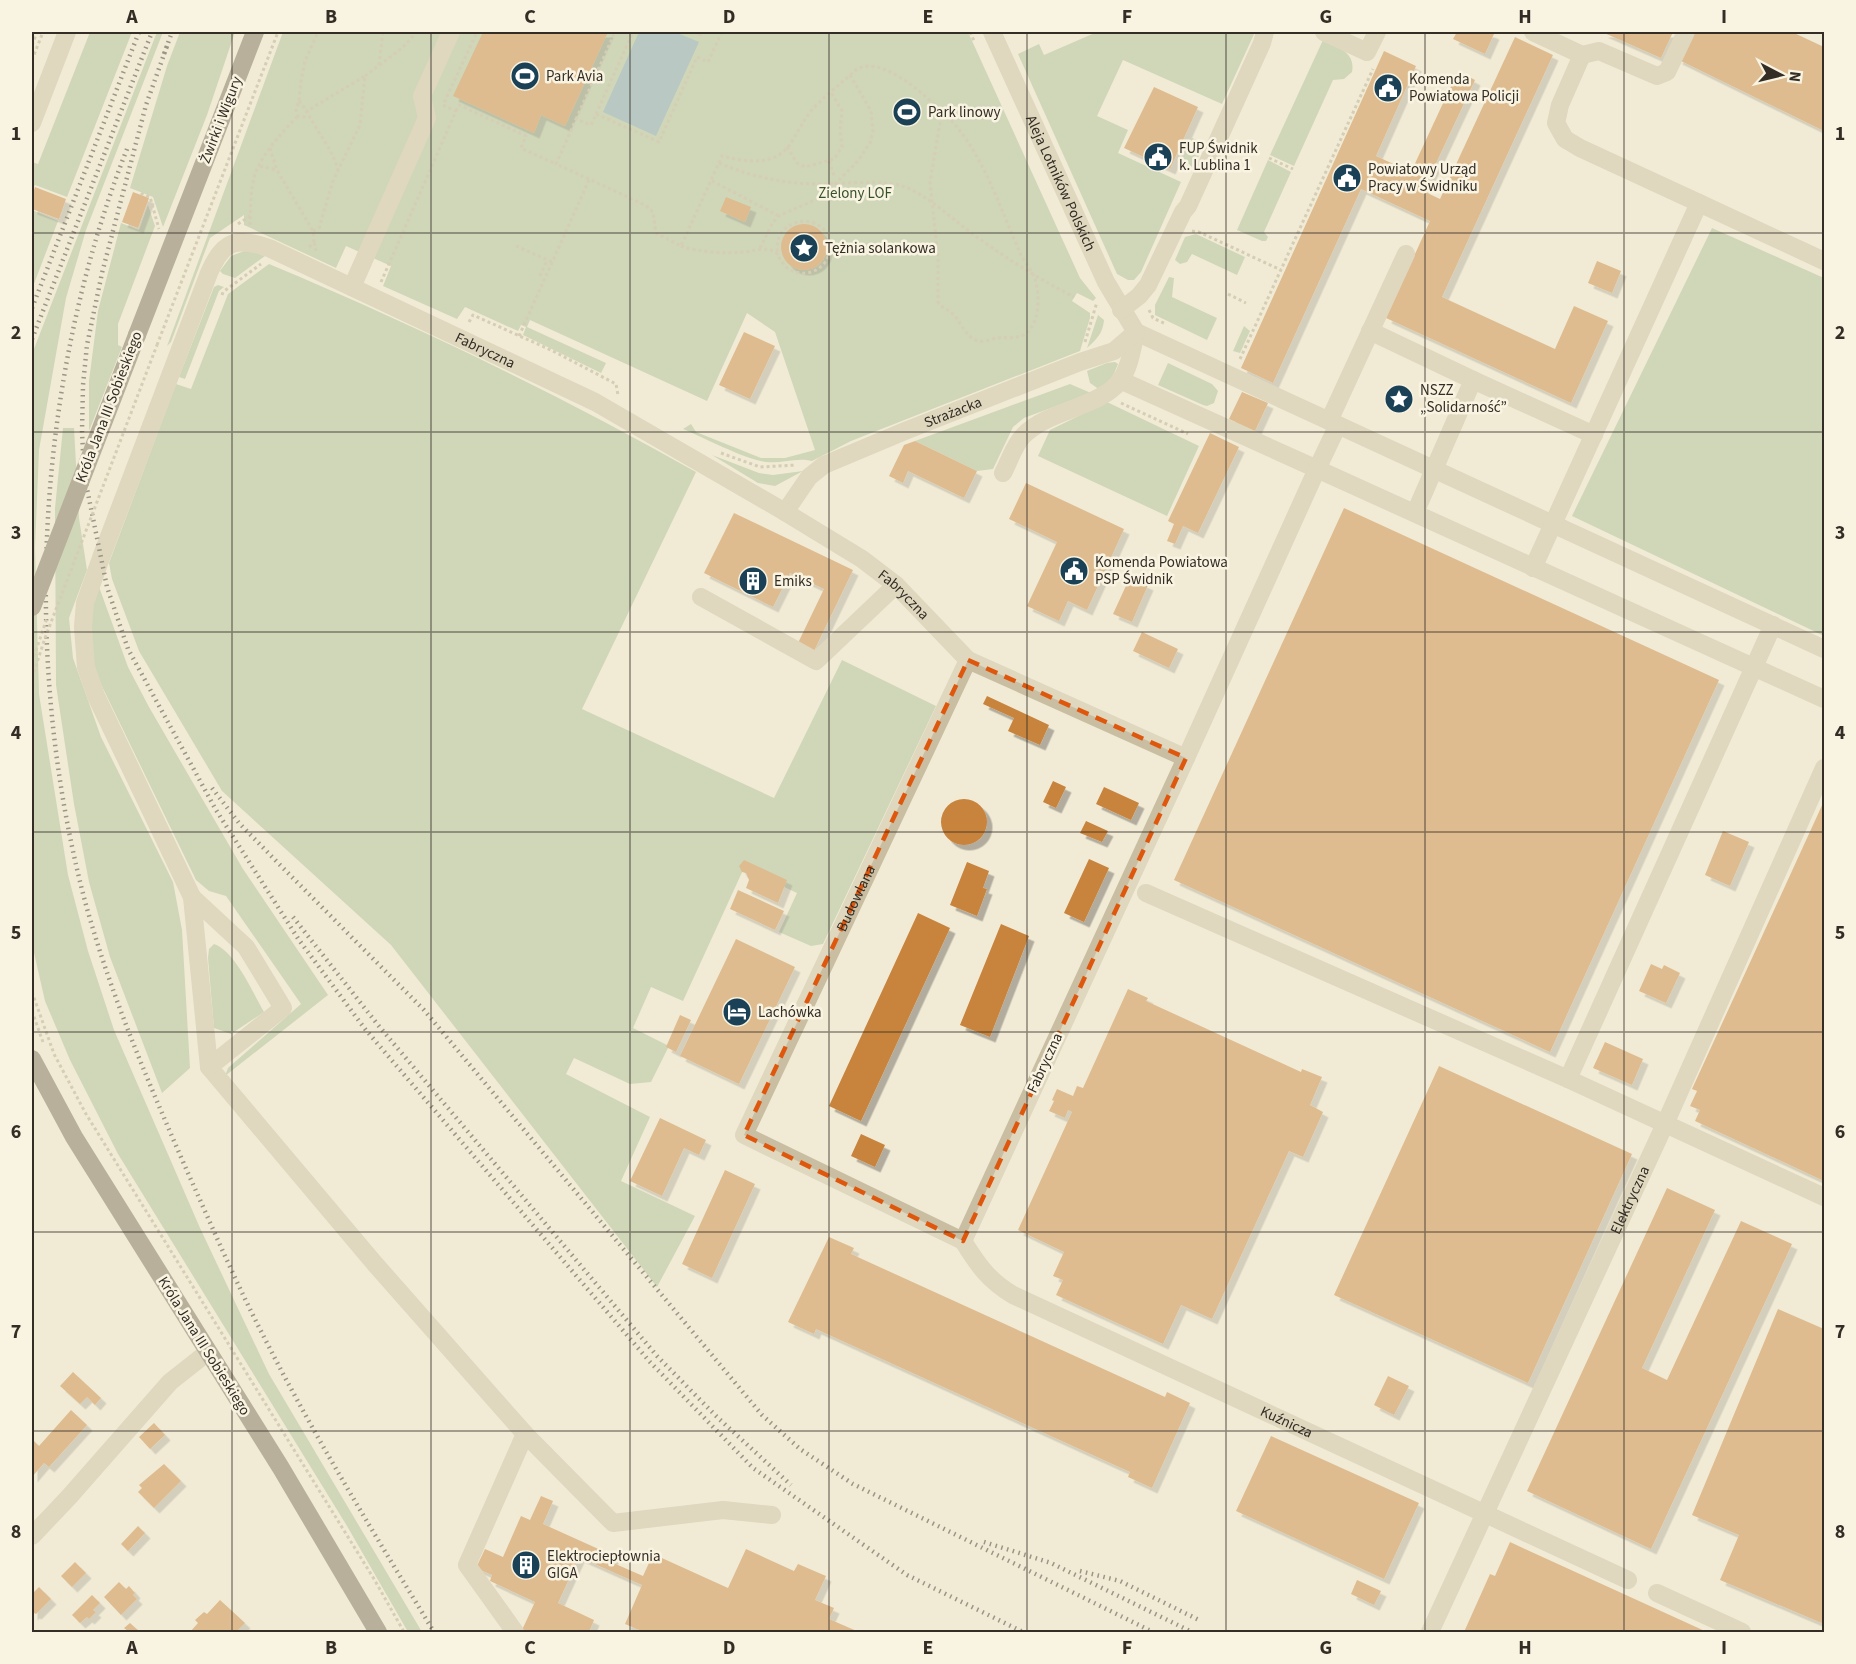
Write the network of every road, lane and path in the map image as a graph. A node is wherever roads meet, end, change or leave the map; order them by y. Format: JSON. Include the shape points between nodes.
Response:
{"nodes":[{"id":1,"x":37,"y":32,"type":"edge"},
{"id":2,"x":43,"y":32,"type":"edge"},
{"id":3,"x":67,"y":32,"type":"edge"},
{"id":4,"x":255,"y":32,"type":"edge"},
{"id":5,"x":278,"y":32,"type":"edge"},
{"id":6,"x":318,"y":32,"type":"edge"},
{"id":7,"x":382,"y":32,"type":"edge"},
{"id":8,"x":417,"y":32,"type":"edge"},
{"id":9,"x":451,"y":32,"type":"edge"},
{"id":10,"x":477,"y":32,"type":"edge"},
{"id":11,"x":615,"y":32,"type":"edge"},
{"id":12,"x":633,"y":32,"type":"edge"},
{"id":13,"x":722,"y":32,"type":"edge"},
{"id":14,"x":992,"y":32,"type":"edge"},
{"id":15,"x":1265,"y":32,"type":"edge"},
{"id":16,"x":1324,"y":32,"type":"edge"},
{"id":17,"x":1377,"y":32,"type":"edge"},
{"id":18,"x":1533,"y":32,"type":"edge"},
{"id":19,"x":1686,"y":32,"type":"edge"},
{"id":20,"x":32,"y":45,"type":"edge"},
{"id":21,"x":1582,"y":55,"type":"junction"},
{"id":22,"x":32,"y":60,"type":"edge"},
{"id":23,"x":1370,"y":60,"type":"junction"},
{"id":24,"x":379,"y":65,"type":"junction"},
{"id":25,"x":850,"y":75,"type":"junction"},
{"id":26,"x":365,"y":76,"type":"junction"},
{"id":27,"x":831,"y":92,"type":"junction"},
{"id":28,"x":299,"y":101,"type":"junction"},
{"id":29,"x":307,"y":111,"type":"junction"},
{"id":30,"x":456,"y":111,"type":"junction"},
{"id":31,"x":942,"y":112,"type":"junction"},
{"id":32,"x":596,"y":114,"type":"junction"},
{"id":33,"x":298,"y":116,"type":"junction"},
{"id":34,"x":576,"y":119,"type":"junction"},
{"id":35,"x":32,"y":123,"type":"edge"},
{"id":36,"x":787,"y":147,"type":"junction"},
{"id":37,"x":270,"y":148,"type":"junction"},
{"id":38,"x":1269,"y":158,"type":"dead end"},
{"id":39,"x":828,"y":160,"type":"junction"},
{"id":40,"x":719,"y":163,"type":"junction"},
{"id":41,"x":556,"y":164,"type":"junction"},
{"id":42,"x":260,"y":166,"type":"junction"},
{"id":43,"x":1293,"y":169,"type":"dead end"},
{"id":44,"x":277,"y":170,"type":"junction"},
{"id":45,"x":338,"y":171,"type":"junction"},
{"id":46,"x":834,"y":176,"type":"dead end"},
{"id":47,"x":590,"y":180,"type":"junction"},
{"id":48,"x":711,"y":180,"type":"junction"},
{"id":49,"x":835,"y":184,"type":"junction"},
{"id":50,"x":141,"y":195,"type":"dead end"},
{"id":51,"x":1699,"y":203,"type":"junction"},
{"id":52,"x":931,"y":204,"type":"junction"},
{"id":53,"x":186,"y":208,"type":"joint"},
{"id":54,"x":779,"y":216,"type":"junction"},
{"id":55,"x":159,"y":229,"type":"dead end"},
{"id":56,"x":250,"y":231,"type":"dead end"},
{"id":57,"x":313,"y":231,"type":"junction"},
{"id":58,"x":1187,"y":232,"type":"dead end"},
{"id":59,"x":314,"y":243,"type":"junction"},
{"id":60,"x":516,"y":246,"type":"dead end"},
{"id":61,"x":681,"y":246,"type":"junction"},
{"id":62,"x":760,"y":248,"type":"junction"},
{"id":63,"x":307,"y":249,"type":"dead end"},
{"id":64,"x":278,"y":252,"type":"junction"},
{"id":65,"x":317,"y":254,"type":"dead end"},
{"id":66,"x":1406,"y":254,"type":"dead end"},
{"id":67,"x":778,"y":255,"type":"junction"},
{"id":68,"x":547,"y":260,"type":"junction"},
{"id":69,"x":1824,"y":261,"type":"edge"},
{"id":70,"x":552,"y":262,"type":"junction"},
{"id":71,"x":1281,"y":270,"type":"junction"},
{"id":72,"x":540,"y":276,"type":"dead end"},
{"id":73,"x":1035,"y":277,"type":"junction"},
{"id":74,"x":1148,"y":285,"type":"junction"},
{"id":75,"x":352,"y":287,"type":"junction"},
{"id":76,"x":378,"y":290,"type":"dead end"},
{"id":77,"x":1228,"y":294,"type":"dead end"},
{"id":78,"x":1074,"y":297,"type":"dead end"},
{"id":79,"x":1099,"y":297,"type":"dead end"},
{"id":80,"x":219,"y":302,"type":"dead end"},
{"id":81,"x":1246,"y":303,"type":"dead end"},
{"id":82,"x":1121,"y":310,"type":"junction"},
{"id":83,"x":1170,"y":326,"type":"dead end"},
{"id":84,"x":1136,"y":332,"type":"junction"},
{"id":85,"x":1370,"y":332,"type":"junction"},
{"id":86,"x":519,"y":336,"type":"dead end"},
{"id":87,"x":1232,"y":356,"type":"dead end"},
{"id":88,"x":1080,"y":362,"type":"junction"},
{"id":89,"x":1120,"y":380,"type":"junction"},
{"id":90,"x":1473,"y":380,"type":"junction"},
{"id":91,"x":1103,"y":395,"type":"junction"},
{"id":92,"x":1333,"y":423,"type":"junction"},
{"id":93,"x":1188,"y":434,"type":"dead end"},
{"id":94,"x":1594,"y":435,"type":"junction"},
{"id":95,"x":1317,"y":469,"type":"junction"},
{"id":96,"x":1434,"y":470,"type":"junction"},
{"id":97,"x":1003,"y":473,"type":"dead end"},
{"id":98,"x":785,"y":512,"type":"junction"},
{"id":99,"x":1415,"y":513,"type":"junction"},
{"id":100,"x":1553,"y":525,"type":"junction"},
{"id":101,"x":1533,"y":568,"type":"junction"},
{"id":102,"x":896,"y":585,"type":"junction"},
{"id":103,"x":701,"y":597,"type":"dead end"},
{"id":104,"x":32,"y":607,"type":"edge"},
{"id":105,"x":1773,"y":625,"type":"junction"},
{"id":106,"x":1824,"y":649,"type":"edge"},
{"id":107,"x":968,"y":660,"type":"junction"},
{"id":108,"x":1754,"y":667,"type":"junction"},
{"id":109,"x":32,"y":678,"type":"edge"},
{"id":110,"x":1824,"y":699,"type":"edge"},
{"id":111,"x":1186,"y":758,"type":"junction"},
{"id":112,"x":1824,"y":768,"type":"edge"},
{"id":113,"x":1146,"y":893,"type":"dead end"},
{"id":114,"x":192,"y":897,"type":"junction"},
{"id":115,"x":32,"y":992,"type":"edge"},
{"id":116,"x":32,"y":1059,"type":"edge"},
{"id":117,"x":209,"y":1067,"type":"junction"},
{"id":118,"x":1568,"y":1079,"type":"junction"},
{"id":119,"x":1665,"y":1124,"type":"junction"},
{"id":120,"x":1824,"y":1197,"type":"edge"},
{"id":121,"x":963,"y":1241,"type":"junction"},
{"id":122,"x":208,"y":1352,"type":"junction"},
{"id":123,"x":525,"y":1434,"type":"junction"},
{"id":124,"x":1486,"y":1513,"type":"junction"},
{"id":125,"x":772,"y":1515,"type":"dead end"},
{"id":126,"x":32,"y":1536,"type":"edge"},
{"id":127,"x":1628,"y":1580,"type":"dead end"},
{"id":128,"x":1657,"y":1593,"type":"dead end"},
{"id":129,"x":378,"y":1632,"type":"edge"},
{"id":130,"x":404,"y":1632,"type":"edge"},
{"id":131,"x":515,"y":1632,"type":"edge"},
{"id":132,"x":1430,"y":1632,"type":"edge"},
{"id":133,"x":1742,"y":1632,"type":"edge"}],
"edges":[{"from":1,"to":20,"type":"path"},
{"from":2,"to":22,"type":"path"},
{"from":3,"to":35,"type":"street"},
{"from":4,"to":53,"type":"main road","name":"Żwirki i Wigury"},
{"from":5,"to":109,"type":"path","bridge":true},
{"from":6,"to":28,"type":"path","via":[[305,61]]},
{"from":7,"to":24,"type":"path"},
{"from":8,"to":24,"type":"path"},
{"from":9,"to":75,"type":"street","via":[[422,96],[427,118]]},
{"from":10,"to":30,"type":"path","via":[[444,105]]},
{"from":11,"to":34,"type":"path"},
{"from":12,"to":32,"type":"path"},
{"from":13,"to":32,"type":"path","via":[[708,62],[697,57],[658,142]]},
{"from":14,"to":82,"type":"street","name":"Aleja Lotników Polskich"},
{"from":15,"to":74,"type":"street"},
{"from":16,"to":23,"type":"street"},
{"from":17,"to":23,"type":"street"},
{"from":18,"to":21,"type":"street"},
{"from":19,"to":21,"type":"street","via":[[1667,72],[1657,76],[1599,51]]},
{"from":21,"to":51,"type":"street","via":[[1556,123],[1565,139]]},
{"from":23,"to":71,"type":"path"},
{"from":24,"to":26,"type":"path"},
{"from":25,"to":27,"type":"path"},
{"from":25,"to":31,"type":"path","via":[[862,66],[879,67],[921,93]]},
{"from":25,"to":49,"type":"path","via":[[871,111],[873,132],[857,162]]},
{"from":26,"to":29,"type":"path"},
{"from":26,"to":45,"type":"path","via":[[360,125]]},
{"from":27,"to":36,"type":"path","via":[[806,118]]},
{"from":27,"to":39,"type":"path","via":[[842,111],[843,144],[836,156]]},
{"from":28,"to":29,"type":"path"},
{"from":28,"to":33,"type":"path"},
{"from":29,"to":33,"type":"path","via":[[304,117]]},
{"from":29,"to":45,"type":"path","via":[[328,144]]},
{"from":30,"to":41,"type":"path","via":[[459,105],[526,136],[521,148]]},
{"from":30,"to":76,"type":"path"},
{"from":31,"to":52,"type":"path","via":[[930,182]]},
{"from":31,"to":73,"type":"path","via":[[956,125],[977,157],[1022,257]]},
{"from":32,"to":34,"type":"path","via":[[591,125]]},
{"from":33,"to":37,"type":"path"},
{"from":34,"to":41,"type":"path"},
{"from":36,"to":39,"type":"path","via":[[800,166]]},
{"from":36,"to":40,"type":"path","via":[[765,161],[747,162],[722,156]]},
{"from":37,"to":42,"type":"path"},
{"from":37,"to":44,"type":"path"},
{"from":38,"to":43,"type":"path"},
{"from":39,"to":46,"type":"path"},
{"from":40,"to":48,"type":"path"},
{"from":40,"to":49,"type":"path","via":[[774,181]]},
{"from":41,"to":47,"type":"path"},
{"from":42,"to":44,"type":"path"},
{"from":42,"to":56,"type":"path","via":[[253,182]]},
{"from":44,"to":57,"type":"path"},
{"from":45,"to":57,"type":"path","via":[[319,228]]},
{"from":47,"to":61,"type":"path","via":[[645,205],[653,212],[656,233]]},
{"from":47,"to":70,"type":"path"},
{"from":48,"to":54,"type":"path"},
{"from":48,"to":61,"type":"path"},
{"from":49,"to":52,"type":"path","via":[[896,185]]},
{"from":49,"to":54,"type":"path","via":[[819,198]]},
{"from":50,"to":55,"type":"path","via":[[150,197]]},
{"from":51,"to":69,"type":"street"},
{"from":51,"to":94,"type":"street"},
{"from":52,"to":73,"type":"path"},
{"from":52,"to":73,"type":"path","via":[[938,256],[936,298],[974,339],[1017,338],[1033,326],[1037,315]]},
{"from":53,"to":104,"type":"main road","name":"Króla Jana III Sobieskiego","bridge":true},
{"from":54,"to":62,"type":"path"},
{"from":57,"to":59,"type":"path"},
{"from":58,"to":71,"type":"path","via":[[1199,232]]},
{"from":59,"to":63,"type":"path"},
{"from":59,"to":65,"type":"path"},
{"from":60,"to":68,"type":"path"},
{"from":61,"to":62,"type":"path","via":[[730,252]]},
{"from":62,"to":67,"type":"path"},
{"from":64,"to":75,"type":"street","name":"Fabryczna"},
{"from":64,"to":80,"type":"path","via":[[223,292]]},
{"from":64,"to":114,"type":"street","name":"Fabryczna","via":[[239,242],[225,246],[214,262],[102,555],[84,614],[83,648],[89,678]]},
{"from":66,"to":85,"type":"street"},
{"from":67,"to":67,"type":"path","via":[[789,269],[809,273],[821,267],[827,258],[829,240],[816,224],[795,222],[779,237]]},
{"from":68,"to":70,"type":"path"},
{"from":68,"to":72,"type":"path"},
{"from":70,"to":86,"type":"path"},
{"from":71,"to":87,"type":"path","via":[[1241,360]]},
{"from":73,"to":78,"type":"path"},
{"from":74,"to":82,"type":"street"},
{"from":74,"to":83,"type":"path","via":[[1156,289],[1150,314]]},
{"from":75,"to":98,"type":"street","name":"Fabryczna","via":[[568,388]]},
{"from":77,"to":81,"type":"path"},
{"from":79,"to":88,"type":"path"},
{"from":82,"to":84,"type":"street","name":"Aleja Lotników Polskich"},
{"from":84,"to":88,"type":"street","name":"Strażacka","via":[[1114,351]]},
{"from":84,"to":89,"type":"street","via":[[1129,364]]},
{"from":84,"to":92,"type":"street"},
{"from":85,"to":90,"type":"street"},
{"from":85,"to":92,"type":"street"},
{"from":88,"to":98,"type":"street","name":"Strażacka","via":[[824,465],[809,477]]},
{"from":89,"to":91,"type":"street"},
{"from":89,"to":95,"type":"street"},
{"from":90,"to":94,"type":"street"},
{"from":90,"to":96,"type":"street"},
{"from":91,"to":93,"type":"path"},
{"from":91,"to":97,"type":"street","via":[[1041,421],[1021,437]]},
{"from":92,"to":95,"type":"street"},
{"from":92,"to":96,"type":"street"},
{"from":94,"to":100,"type":"street"},
{"from":95,"to":99,"type":"street"},
{"from":95,"to":111,"type":"street"},
{"from":96,"to":99,"type":"street"},
{"from":96,"to":100,"type":"street"},
{"from":98,"to":102,"type":"street","name":"Fabryczna","via":[[862,559]]},
{"from":99,"to":101,"type":"street"},
{"from":100,"to":101,"type":"street"},
{"from":100,"to":105,"type":"street"},
{"from":101,"to":108,"type":"street"},
{"from":102,"to":103,"type":"street","via":[[816,661]]},
{"from":102,"to":107,"type":"street","name":"Fabryczna"},
{"from":105,"to":106,"type":"street"},
{"from":105,"to":108,"type":"street"},
{"from":107,"to":111,"type":"street","name":"Fabryczna"},
{"from":107,"to":121,"type":"street","name":"Budowlana","via":[[744,1134]]},
{"from":108,"to":110,"type":"street"},
{"from":108,"to":118,"type":"street"},
{"from":111,"to":121,"type":"street","name":"Fabryczna"},
{"from":112,"to":119,"type":"street","name":"Elektryczna"},
{"from":113,"to":118,"type":"street"},
{"from":114,"to":117,"type":"street"},
{"from":114,"to":117,"type":"street","via":[[246,947],[283,1008]]},
{"from":115,"to":130,"type":"path","via":[[54,1053],[86,1114]]},
{"from":116,"to":122,"type":"main road","name":"Króla Jana III Sobieskiego","via":[[74,1137]]},
{"from":117,"to":123,"type":"street"},
{"from":118,"to":119,"type":"street"},
{"from":119,"to":120,"type":"street"},
{"from":119,"to":124,"type":"street","name":"Elektryczna"},
{"from":121,"to":124,"type":"street","name":"Kuźnicza","via":[[994,1284],[1013,1295]]},
{"from":122,"to":126,"type":"street","via":[[170,1382]]},
{"from":122,"to":129,"type":"main road","name":"Króla Jana III Sobieskiego"},
{"from":123,"to":125,"type":"street","via":[[613,1523],[723,1509]]},
{"from":123,"to":131,"type":"street","via":[[467,1565]]},
{"from":124,"to":127,"type":"street","name":"Kuźnicza"},
{"from":124,"to":132,"type":"street","name":"Elektryczna"},
{"from":128,"to":133,"type":"street"}]}
